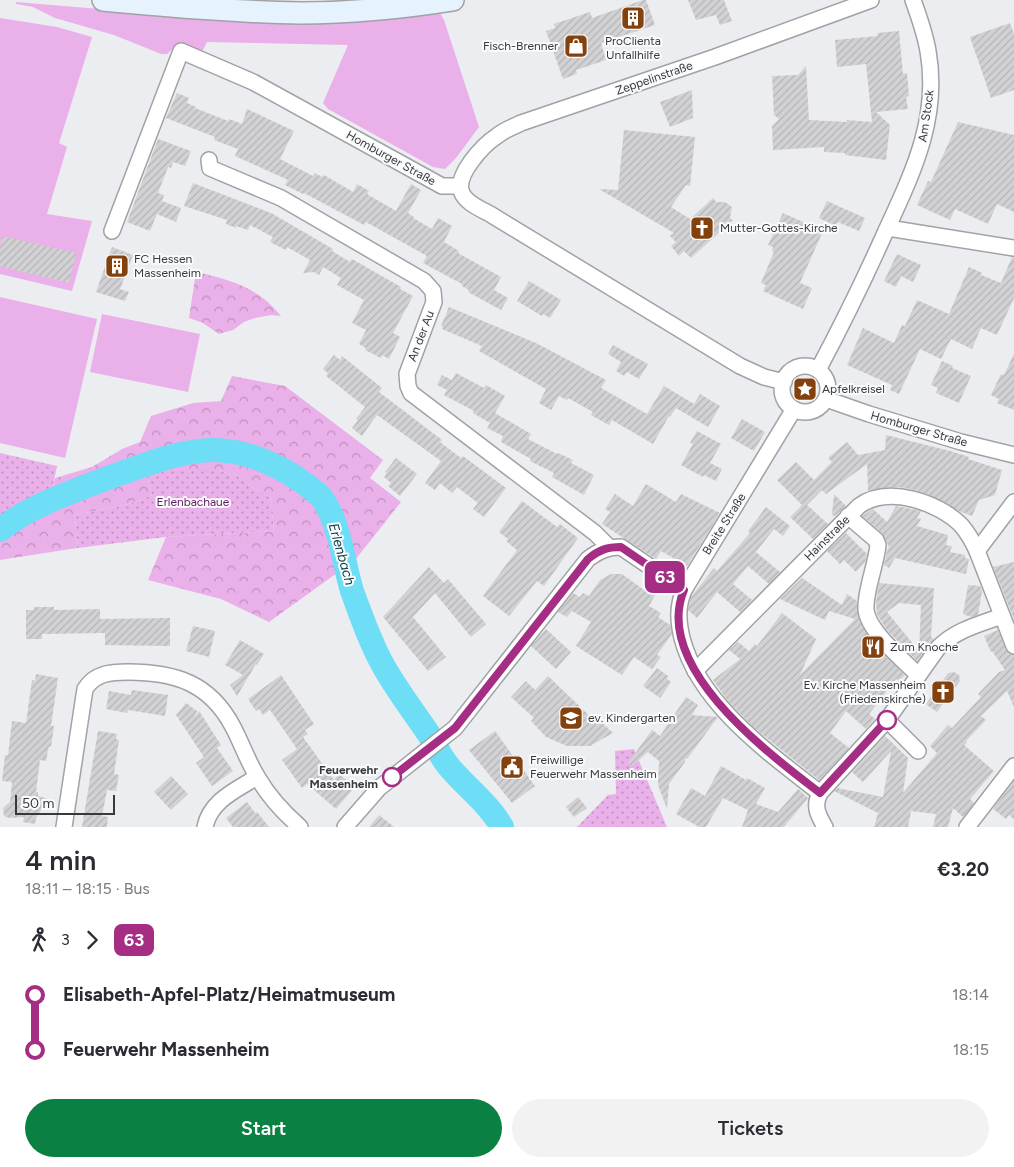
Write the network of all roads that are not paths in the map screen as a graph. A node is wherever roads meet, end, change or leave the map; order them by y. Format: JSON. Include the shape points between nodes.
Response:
{"nodes":[{"id":1,"x":102,"y":0,"type":"edge"},
{"id":2,"x":452,"y":0,"type":"edge"},
{"id":3,"x":871,"y":0,"type":"edge"},
{"id":4,"x":913,"y":0,"type":"edge"},
{"id":5,"x":209,"y":160,"type":"dead end"},
{"id":6,"x":460,"y":186,"type":"junction"},
{"id":7,"x":888,"y":228,"type":"junction"},
{"id":8,"x":112,"y":231,"type":"dead end"},
{"id":9,"x":1014,"y":248,"type":"edge"},
{"id":10,"x":818,"y":370,"type":"junction"},
{"id":11,"x":784,"y":382,"type":"junction"},
{"id":12,"x":826,"y":398,"type":"junction"},
{"id":13,"x":794,"y":409,"type":"junction"},
{"id":14,"x":1014,"y":455,"type":"edge"},
{"id":15,"x":1014,"y":502,"type":"edge"},
{"id":16,"x":848,"y":516,"type":"junction"},
{"id":17,"x":609,"y":547,"type":"junction"},
{"id":18,"x":977,"y":551,"type":"junction"},
{"id":19,"x":684,"y":590,"type":"junction"},
{"id":20,"x":1002,"y":616,"type":"junction"},
{"id":21,"x":1014,"y":646,"type":"edge"},
{"id":22,"x":695,"y":671,"type":"junction"},
{"id":23,"x":918,"y":675,"type":"junction"},
{"id":24,"x":887,"y":720,"type":"junction"},
{"id":25,"x":918,"y":751,"type":"dead end"},
{"id":26,"x":1014,"y":766,"type":"edge"},
{"id":27,"x":257,"y":777,"type":"junction"},
{"id":28,"x":820,"y":793,"type":"junction"},
{"id":29,"x":64,"y":827,"type":"edge"},
{"id":30,"x":205,"y":827,"type":"edge"},
{"id":31,"x":300,"y":827,"type":"edge"},
{"id":32,"x":345,"y":827,"type":"edge"},
{"id":33,"x":825,"y":827,"type":"edge"},
{"id":34,"x":967,"y":827,"type":"edge"}],
"edges":[{"from":1,"to":2,"type":"main road","via":[[216,10],[303,13],[382,9]]},
{"from":3,"to":6,"type":"street","name":"Zeppelinstraße","via":[[507,129],[485,145],[474,158]]},
{"from":4,"to":7,"type":"street","name":"Am Stock","via":[[928,50],[930,110],[920,154]]},
{"from":5,"to":17,"type":"street","name":"An der Au","via":[[210,168],[281,198],[424,281],[433,291],[434,302],[407,374],[411,393]]},
{"from":6,"to":8,"type":"street","name":"Homburger Straße","via":[[442,186],[254,82],[181,50]]},
{"from":6,"to":11,"type":"street","via":[[468,200],[723,356],[752,372]]},
{"from":7,"to":9,"type":"street"},
{"from":7,"to":10,"type":"street","name":"Am Stock"},
{"from":10,"to":11,"type":"street","via":[[806,366],[796,368]]},
{"from":10,"to":12,"type":"street","via":[[827,382]]},
{"from":11,"to":13,"type":"street","via":[[785,399]]},
{"from":12,"to":13,"type":"street","via":[[813,410]]},
{"from":12,"to":14,"type":"street","name":"Homburger Straße","via":[[960,442]]},
{"from":13,"to":19,"type":"street","name":"Breite Straße"},
{"from":15,"to":18,"type":"street"},
{"from":16,"to":18,"type":"street","name":"Hainstraße","via":[[868,500],[894,496],[908,498],[935,508],[957,522]]},
{"from":16,"to":22,"type":"street","name":"Hainstraße"},
{"from":16,"to":23,"type":"street","via":[[878,545],[866,603],[867,616],[878,633]]},
{"from":17,"to":19,"type":"street","via":[[621,547]]},
{"from":17,"to":32,"type":"street","via":[[588,559],[445,737],[379,788]]},
{"from":18,"to":20,"type":"street","name":"Hainstraße"},
{"from":19,"to":22,"type":"street","name":"Breite Straße","via":[[678,605],[679,626]]},
{"from":20,"to":21,"type":"street","name":"Hainstraße"},
{"from":20,"to":23,"type":"street","via":[[952,636],[938,648]]},
{"from":22,"to":28,"type":"street","name":"Breite Straße","via":[[716,701],[739,725]]},
{"from":23,"to":24,"type":"street"},
{"from":24,"to":25,"type":"street"},
{"from":24,"to":28,"type":"street"},
{"from":26,"to":34,"type":"street"},
{"from":27,"to":29,"type":"street","via":[[227,717],[211,697],[194,685],[158,673],[106,674],[93,679],[83,696]]},
{"from":27,"to":30,"type":"street","via":[[217,804]]},
{"from":27,"to":31,"type":"street","via":[[277,806]]},
{"from":28,"to":33,"type":"street","via":[[816,810]]}]}
